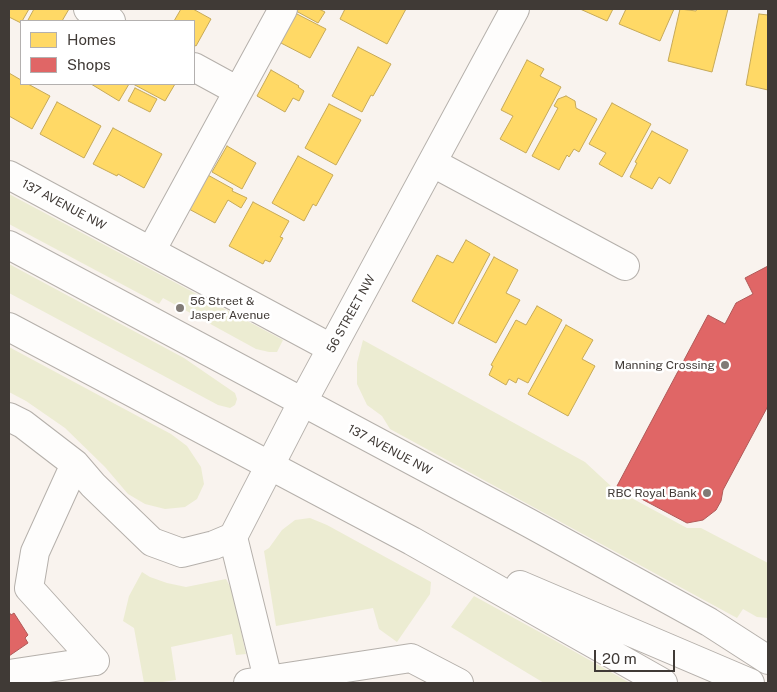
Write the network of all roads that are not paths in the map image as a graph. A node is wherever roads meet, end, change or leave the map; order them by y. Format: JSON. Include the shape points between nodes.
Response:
{"nodes":[{"id":1,"x":88,"y":9,"type":"edge"},
{"id":2,"x":283,"y":9,"type":"edge"},
{"id":3,"x":510,"y":11,"type":"edge"},
{"id":4,"x":109,"y":20,"type":"edge"},
{"id":5,"x":195,"y":68,"type":"edge"},
{"id":6,"x":238,"y":91,"type":"junction"},
{"id":7,"x":433,"y":162,"type":"junction"},
{"id":8,"x":9,"y":175,"type":"edge"},
{"id":9,"x":9,"y":245,"type":"edge"},
{"id":10,"x":151,"y":251,"type":"junction"},
{"id":11,"x":625,"y":266,"type":"dead end"},
{"id":12,"x":9,"y":327,"type":"edge"},
{"id":13,"x":332,"y":348,"type":"junction"},
{"id":14,"x":302,"y":403,"type":"junction"},
{"id":15,"x":9,"y":417,"type":"edge"},
{"id":16,"x":75,"y":464,"type":"junction"},
{"id":17,"x":269,"y":465,"type":"junction"},
{"id":18,"x":233,"y":537,"type":"junction"},
{"id":19,"x":412,"y":541,"type":"junction"},
{"id":20,"x":768,"y":660,"type":"edge"},
{"id":21,"x":413,"y":671,"type":"edge"},
{"id":22,"x":9,"y":674,"type":"edge"},
{"id":23,"x":262,"y":682,"type":"edge"},
{"id":24,"x":460,"y":683,"type":"edge"},
{"id":25,"x":663,"y":683,"type":"edge"},
{"id":26,"x":750,"y":683,"type":"edge"}],
"edges":[{"from":1,"to":4,"type":"main road"},
{"from":2,"to":6,"type":"main road"},
{"from":3,"to":7,"type":"main road","name":"56 STREET NW"},
{"from":5,"to":6,"type":"main road"},
{"from":6,"to":10,"type":"main road"},
{"from":7,"to":11,"type":"main road"},
{"from":7,"to":13,"type":"main road","name":"56 STREET NW"},
{"from":8,"to":10,"type":"main road","name":"137 AVENUE NW"},
{"from":9,"to":14,"type":"main road","name":"137 AVENUE NW"},
{"from":10,"to":13,"type":"main road","name":"137 AVENUE NW"},
{"from":12,"to":17,"type":"main road"},
{"from":13,"to":14,"type":"main road","name":"56 STREET NW"},
{"from":14,"to":17,"type":"main road","name":"56 STREET NW"},
{"from":14,"to":20,"type":"main road","name":"137 AVENUE NW","via":[[710,622]]},
{"from":15,"to":16,"type":"main road"},
{"from":16,"to":18,"type":"main road","via":[[152,542],[182,553]]},
{"from":16,"to":22,"type":"main road","via":[[36,552],[29,588],[96,660]]},
{"from":17,"to":18,"type":"main road"},
{"from":17,"to":19,"type":"main road"},
{"from":18,"to":23,"type":"main road"},
{"from":19,"to":25,"type":"main road"},
{"from":19,"to":26,"type":"main road"},
{"from":21,"to":23,"type":"main road"},
{"from":21,"to":24,"type":"main road"}]}
